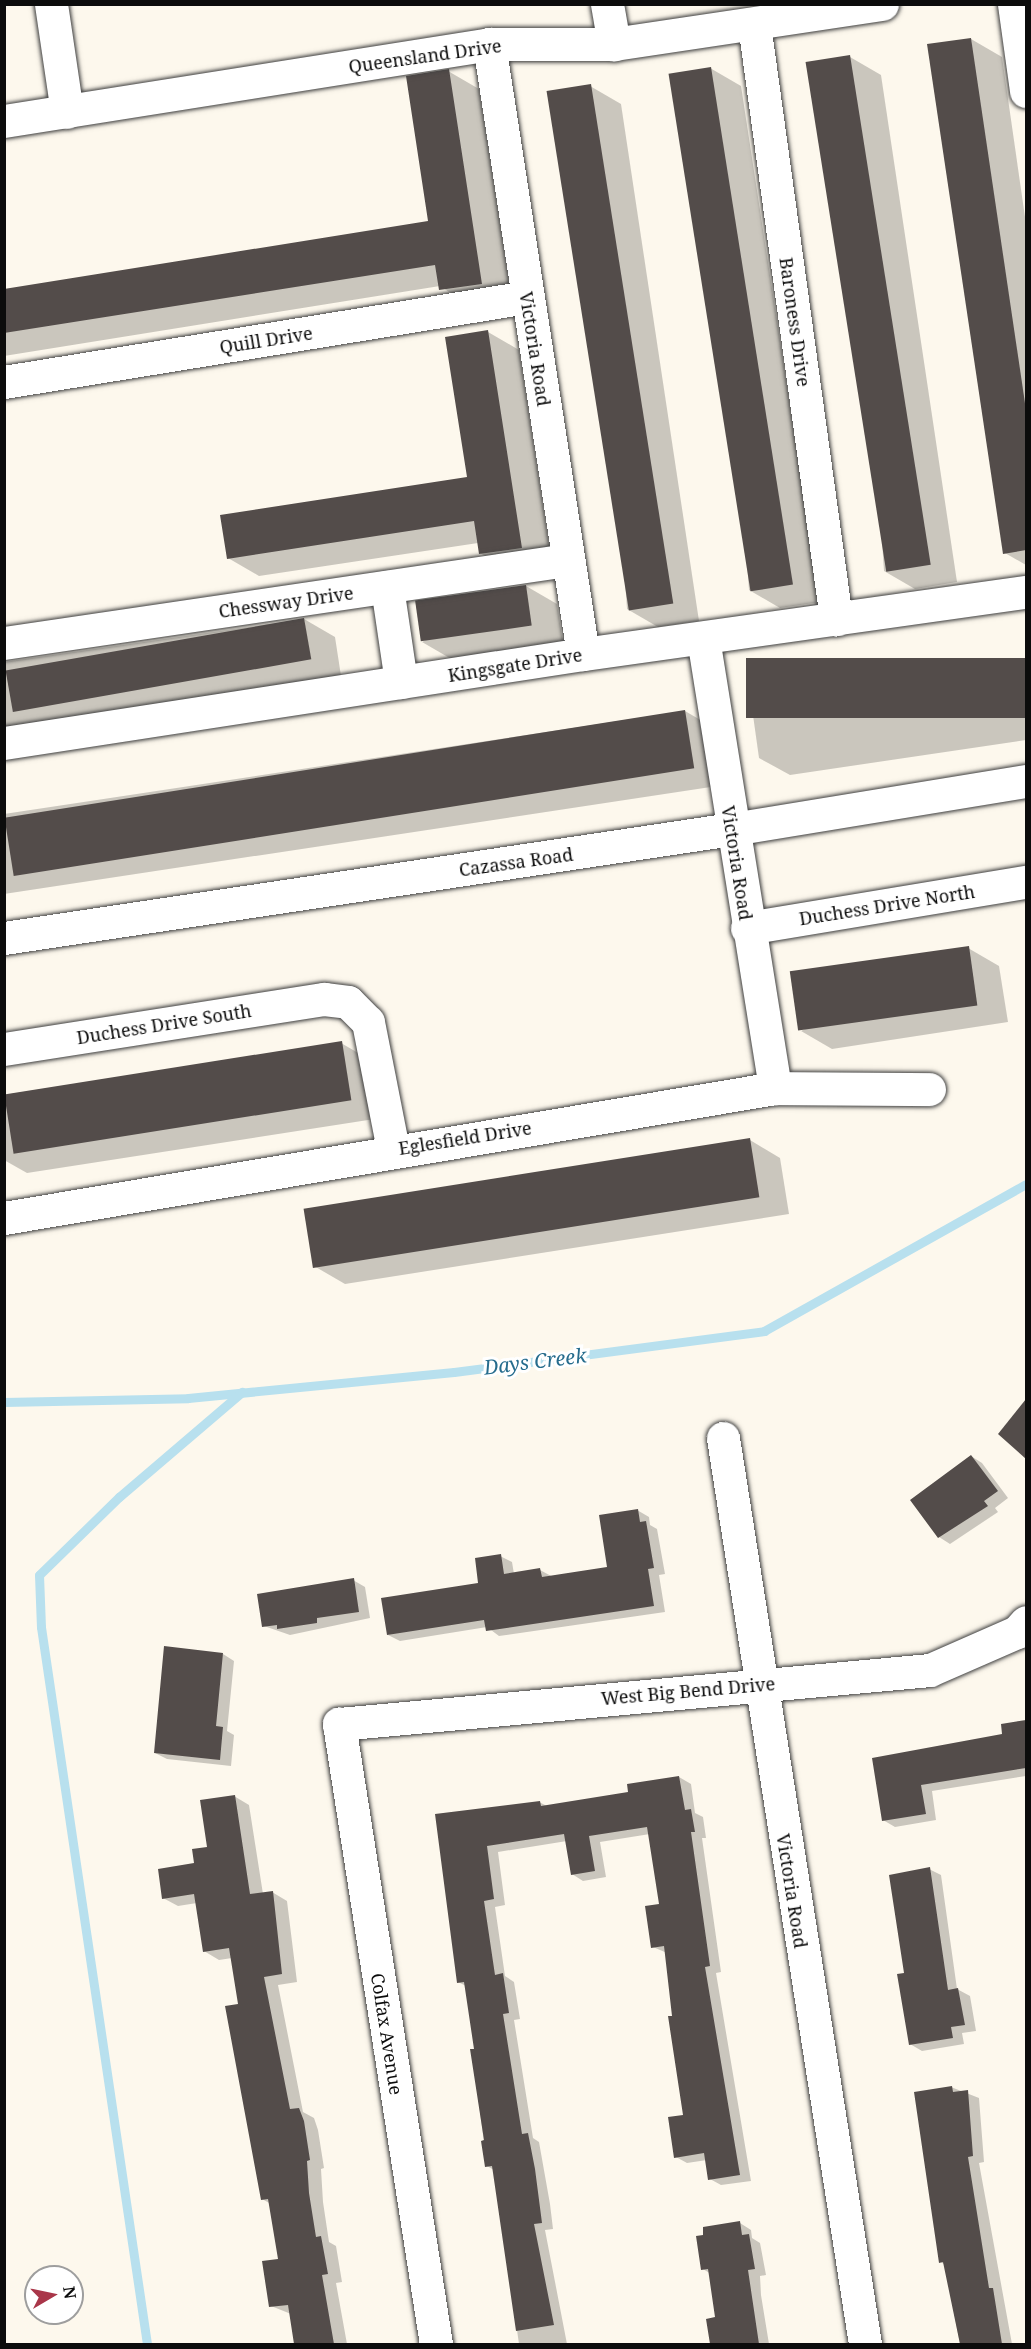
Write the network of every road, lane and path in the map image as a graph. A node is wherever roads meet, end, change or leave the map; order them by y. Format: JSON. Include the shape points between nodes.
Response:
{"nodes":[{"id":1,"x":51,"y":4,"type":"edge"},
{"id":2,"x":607,"y":4,"type":"edge"},
{"id":3,"x":882,"y":4,"type":"edge"},
{"id":4,"x":1014,"y":4,"type":"edge"},
{"id":5,"x":754,"y":24,"type":"junction"},
{"id":6,"x":489,"y":44,"type":"junction"},
{"id":7,"x":614,"y":44,"type":"junction"},
{"id":8,"x":1026,"y":91,"type":"edge"},
{"id":9,"x":67,"y":112,"type":"junction"},
{"id":10,"x":4,"y":121,"type":"edge"},
{"id":11,"x":527,"y":297,"type":"junction"},
{"id":12,"x":4,"y":382,"type":"edge"},
{"id":13,"x":567,"y":560,"type":"junction"},
{"id":14,"x":387,"y":587,"type":"junction"},
{"id":15,"x":1026,"y":592,"type":"edge"},
{"id":16,"x":836,"y":619,"type":"junction"},
{"id":17,"x":703,"y":638,"type":"junction"},
{"id":18,"x":4,"y":643,"type":"edge"},
{"id":19,"x":583,"y":654,"type":"junction"},
{"id":20,"x":401,"y":682,"type":"junction"},
{"id":21,"x":4,"y":743,"type":"edge"},
{"id":22,"x":1026,"y":781,"type":"edge"},
{"id":23,"x":732,"y":830,"type":"junction"},
{"id":24,"x":1026,"y":882,"type":"edge"},
{"id":25,"x":747,"y":928,"type":"junction"},
{"id":26,"x":4,"y":938,"type":"edge"},
{"id":27,"x":4,"y":1049,"type":"edge"},
{"id":28,"x":775,"y":1089,"type":"junction"},
{"id":29,"x":929,"y":1089,"type":"dead end"},
{"id":30,"x":393,"y":1150,"type":"junction"},
{"id":31,"x":4,"y":1218,"type":"edge"},
{"id":32,"x":723,"y":1438,"type":"dead end"},
{"id":33,"x":1026,"y":1622,"type":"edge"},
{"id":34,"x":759,"y":1684,"type":"junction"},
{"id":35,"x":339,"y":1724,"type":"joint"},
{"id":36,"x":436,"y":2344,"type":"edge"},
{"id":37,"x":865,"y":2344,"type":"edge"}],
"edges":[{"from":1,"to":9,"type":"street"},
{"from":2,"to":7,"type":"street"},
{"from":3,"to":5,"type":"street","name":"Queensland Drive"},
{"from":4,"to":8,"type":"street"},
{"from":5,"to":7,"type":"street","name":"Queensland Drive"},
{"from":5,"to":16,"type":"street","name":"Baroness Drive"},
{"from":6,"to":7,"type":"street","name":"Queensland Drive"},
{"from":6,"to":9,"type":"street","name":"Queensland Drive"},
{"from":6,"to":11,"type":"street","name":"Victoria Road"},
{"from":9,"to":10,"type":"street","name":"Queensland Drive"},
{"from":11,"to":12,"type":"street","name":"Quill Drive"},
{"from":11,"to":13,"type":"street","name":"Victoria Road"},
{"from":13,"to":14,"type":"street","name":"Chessway Drive"},
{"from":13,"to":19,"type":"street","name":"Victoria Road"},
{"from":14,"to":18,"type":"street","name":"Chessway Drive"},
{"from":14,"to":20,"type":"street"},
{"from":15,"to":16,"type":"street","name":"Kingsgate Drive"},
{"from":16,"to":17,"type":"street","name":"Kingsgate Drive"},
{"from":17,"to":19,"type":"street","name":"Kingsgate Drive"},
{"from":17,"to":23,"type":"street","name":"Victoria Road"},
{"from":19,"to":20,"type":"street","name":"Kingsgate Drive"},
{"from":20,"to":21,"type":"street","name":"Kingsgate Drive"},
{"from":22,"to":23,"type":"street","name":"Cazassa Road"},
{"from":23,"to":25,"type":"street","name":"Victoria Road"},
{"from":23,"to":26,"type":"street","name":"Cazassa Road"},
{"from":24,"to":25,"type":"street","name":"Duchess Drive North"},
{"from":25,"to":28,"type":"street","name":"Victoria Road"},
{"from":27,"to":30,"type":"street","name":"Duchess Drive South","via":[[324,999],[348,1002],[368,1022]]},
{"from":28,"to":29,"type":"street","name":"Eglesfield Drive"},
{"from":28,"to":30,"type":"street","name":"Eglesfield Drive"},
{"from":30,"to":31,"type":"street","name":"Eglesfield Drive"},
{"from":32,"to":34,"type":"street","name":"Victoria Road"},
{"from":33,"to":34,"type":"street","name":"West Big Bend Drive","via":[[1017,1632],[930,1670]]},
{"from":34,"to":35,"type":"street","name":"West Big Bend Drive"},
{"from":34,"to":37,"type":"street","name":"Victoria Road"},
{"from":35,"to":36,"type":"street","name":"Colfax Avenue"}]}
